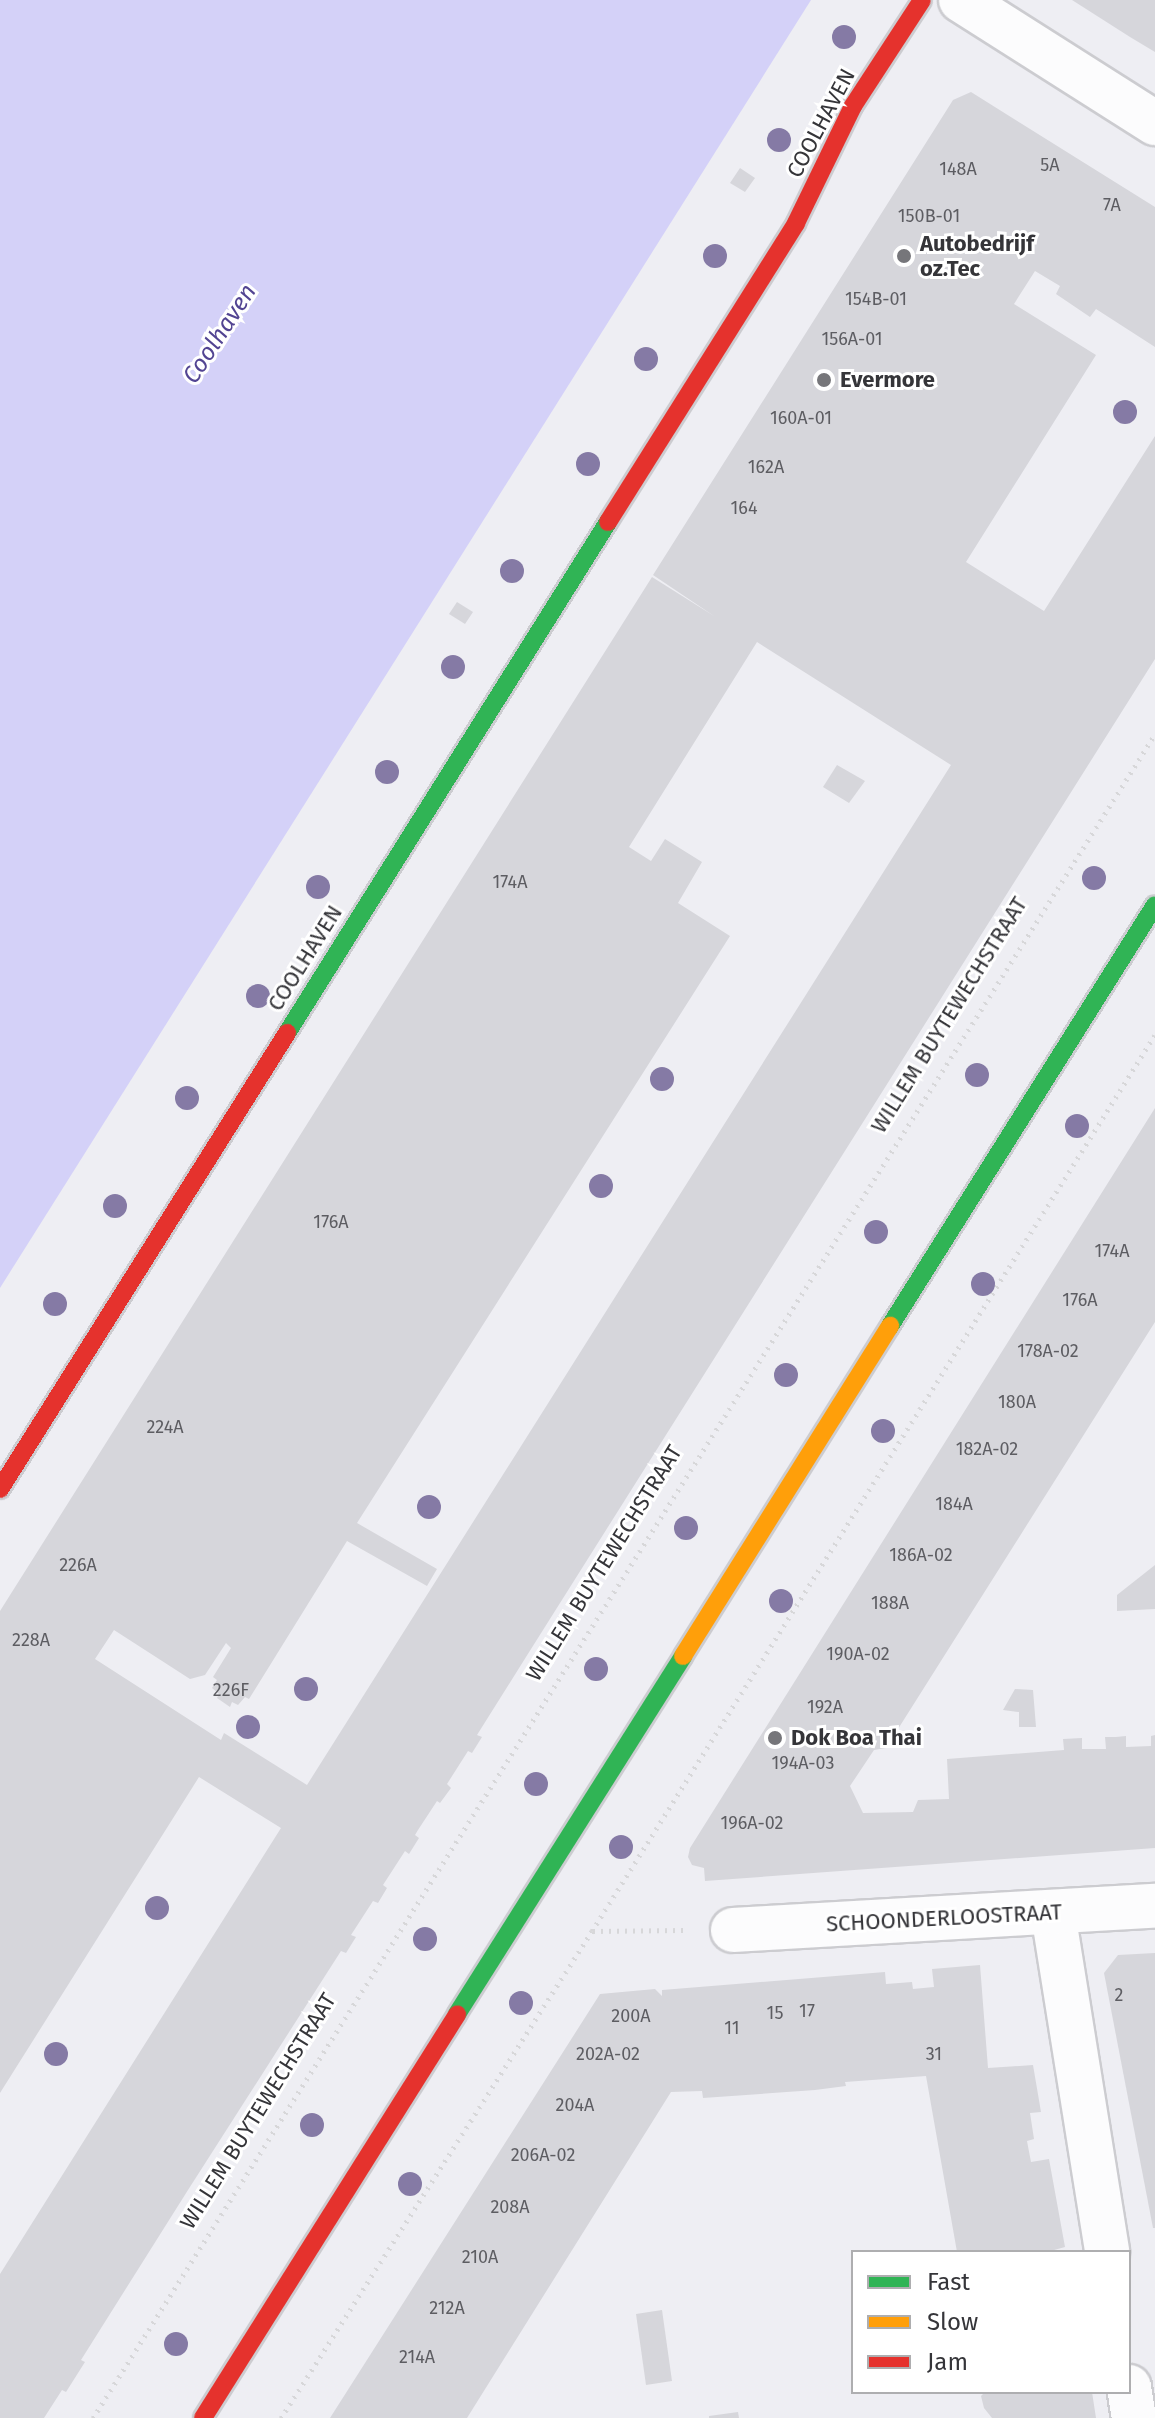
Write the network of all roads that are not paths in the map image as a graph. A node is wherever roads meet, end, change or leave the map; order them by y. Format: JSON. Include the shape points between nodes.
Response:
{"nodes":[{"id":1,"x":922,"y":0,"type":"edge"},
{"id":2,"x":961,"y":0,"type":"edge"},
{"id":3,"x":1155,"y":123,"type":"edge"},
{"id":4,"x":1155,"y":906,"type":"edge"},
{"id":5,"x":0,"y":1489,"type":"edge"},
{"id":6,"x":1155,"y":1906,"type":"edge"},
{"id":7,"x":1053,"y":1913,"type":"junction"},
{"id":8,"x":733,"y":1930,"type":"road end"},
{"id":9,"x":1107,"y":2250,"type":"edge"},
{"id":10,"x":1130,"y":2394,"type":"edge"},
{"id":11,"x":203,"y":2418,"type":"edge"},
{"id":12,"x":1134,"y":2418,"type":"edge"}],
"edges":[{"from":1,"to":5,"type":"street","name":"COOLHAVEN","via":[[853,106],[796,223]]},
{"from":2,"to":3,"type":"street"},
{"from":4,"to":11,"type":"street"},
{"from":6,"to":7,"type":"street","name":"SCHOONDERLOOSTRAAT"},
{"from":7,"to":8,"type":"street","name":"SCHOONDERLOOSTRAAT"},
{"from":7,"to":9,"type":"street"},
{"from":10,"to":12,"type":"street"}]}
